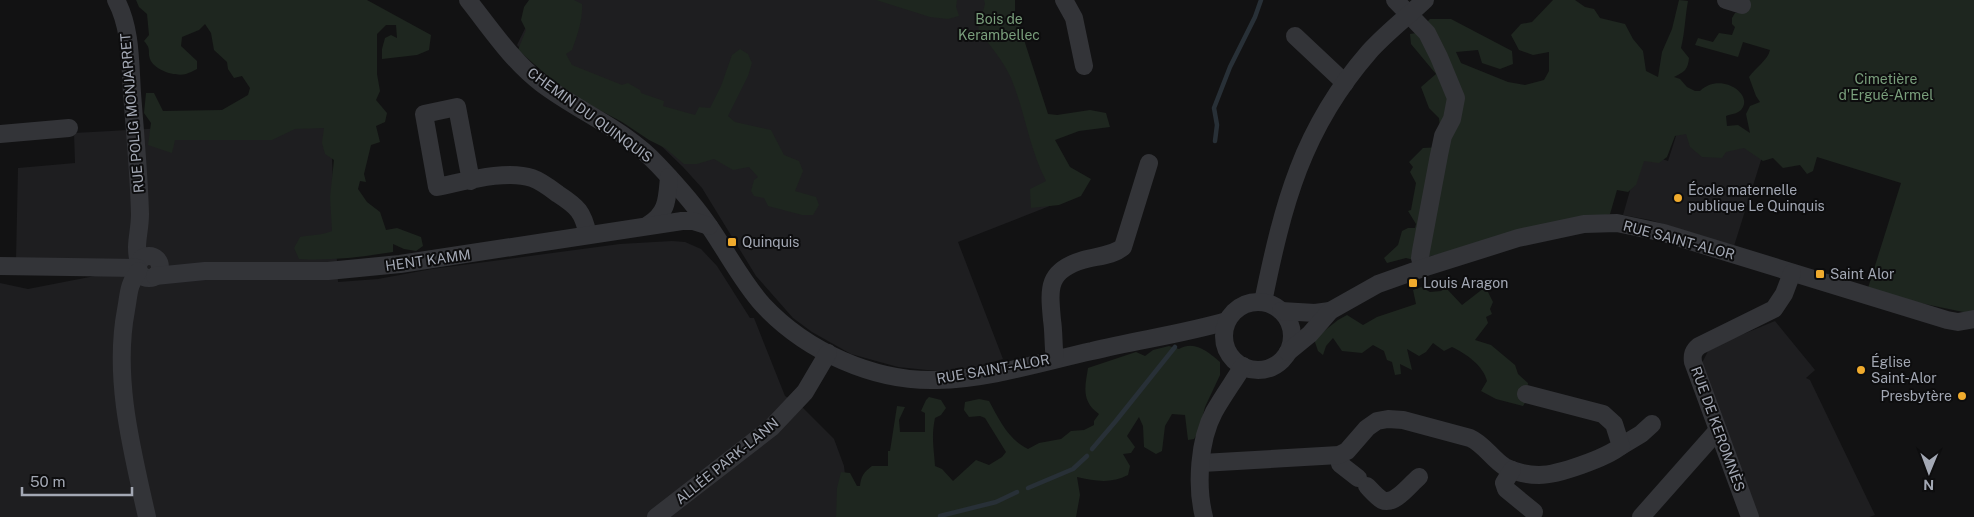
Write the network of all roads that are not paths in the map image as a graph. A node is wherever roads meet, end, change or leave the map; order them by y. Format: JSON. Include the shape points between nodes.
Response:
{"nodes":[{"id":1,"x":116,"y":0,"type":"edge"},
{"id":2,"x":468,"y":0,"type":"edge"},
{"id":3,"x":1064,"y":0,"type":"edge"},
{"id":4,"x":1395,"y":0,"type":"edge"},
{"id":5,"x":1425,"y":0,"type":"edge"},
{"id":6,"x":1410,"y":15,"type":"junction"},
{"id":7,"x":1295,"y":36,"type":"dead end"},
{"id":8,"x":1084,"y":66,"type":"dead end"},
{"id":9,"x":1345,"y":84,"type":"junction"},
{"id":10,"x":69,"y":128,"type":"dead end"},
{"id":11,"x":0,"y":134,"type":"edge"},
{"id":12,"x":1150,"y":164,"type":"dead end"},
{"id":13,"x":669,"y":177,"type":"junction"},
{"id":14,"x":472,"y":181,"type":"dead end"},
{"id":15,"x":695,"y":207,"type":"junction"},
{"id":16,"x":662,"y":213,"type":"junction"},
{"id":17,"x":648,"y":225,"type":"junction"},
{"id":18,"x":709,"y":226,"type":"junction"},
{"id":19,"x":588,"y":235,"type":"junction"},
{"id":20,"x":0,"y":266,"type":"edge"},
{"id":21,"x":148,"y":267,"type":"junction"},
{"id":22,"x":1423,"y":268,"type":"junction"},
{"id":23,"x":1792,"y":273,"type":"junction"},
{"id":24,"x":1264,"y":302,"type":"junction"},
{"id":25,"x":1281,"y":311,"type":"junction"},
{"id":26,"x":1330,"y":311,"type":"junction"},
{"id":27,"x":1974,"y":319,"type":"edge"},
{"id":28,"x":1227,"y":321,"type":"junction"},
{"id":29,"x":1181,"y":332,"type":"junction"},
{"id":30,"x":1227,"y":349,"type":"junction"},
{"id":31,"x":1288,"y":352,"type":"junction"},
{"id":32,"x":828,"y":353,"type":"junction"},
{"id":33,"x":1055,"y":359,"type":"junction"},
{"id":34,"x":1243,"y":366,"type":"junction"},
{"id":35,"x":1526,"y":394,"type":"dead end"},
{"id":36,"x":1652,"y":424,"type":"dead end"},
{"id":37,"x":1718,"y":430,"type":"junction"},
{"id":38,"x":1621,"y":446,"type":"junction"},
{"id":39,"x":1339,"y":455,"type":"junction"},
{"id":40,"x":1202,"y":463,"type":"junction"},
{"id":41,"x":1512,"y":470,"type":"junction"},
{"id":42,"x":1419,"y":477,"type":"dead end"},
{"id":43,"x":1534,"y":512,"type":"dead end"},
{"id":44,"x":147,"y":517,"type":"edge"},
{"id":45,"x":656,"y":517,"type":"edge"},
{"id":46,"x":1204,"y":517,"type":"edge"},
{"id":47,"x":1641,"y":517,"type":"edge"},
{"id":48,"x":1750,"y":517,"type":"edge"}],
"edges":[{"from":1,"to":21,"type":"street","name":"RUE POLIG MONJARRET","via":[[130,53],[140,228],[136,249]]},
{"from":2,"to":13,"type":"street","name":"CHEMIN DU QUINQUIS","via":[[533,76],[630,141]]},
{"from":3,"to":8,"type":"street","via":[[1074,18]]},
{"from":4,"to":6,"type":"street"},
{"from":5,"to":6,"type":"street"},
{"from":6,"to":9,"type":"street","via":[[1370,51]]},
{"from":6,"to":22,"type":"street","via":[[1427,33],[1456,98],[1439,155],[1420,258]]},
{"from":7,"to":9,"type":"street"},
{"from":9,"to":24,"type":"street","via":[[1318,123],[1298,168],[1285,208]]},
{"from":10,"to":11,"type":"street"},
{"from":12,"to":33,"type":"street","via":[[1124,247],[1072,264],[1058,274],[1051,285]]},
{"from":13,"to":15,"type":"street","name":"CHEMIN DU QUINQUIS"},
{"from":13,"to":16,"type":"street","via":[[668,196]]},
{"from":14,"to":19,"type":"street","via":[[515,175],[536,180],[577,208]]},
{"from":15,"to":16,"type":"street"},
{"from":15,"to":18,"type":"street","name":"RUE SAINT-ALOR"},
{"from":16,"to":17,"type":"street"},
{"from":17,"to":18,"type":"street","name":"HENT KAMM","via":[[682,220]]},
{"from":17,"to":19,"type":"street","name":"HENT KAMM"},
{"from":18,"to":32,"type":"street","name":"RUE SAINT-ALOR","via":[[763,305],[798,335]]},
{"from":19,"to":21,"type":"street","name":"HENT KAMM","via":[[378,267],[205,271]]},
{"from":20,"to":21,"type":"street","name":"HENT KAMM"},
{"from":21,"to":44,"type":"street","via":[[130,284],[122,334],[130,440]]},
{"from":22,"to":23,"type":"street","name":"RUE SAINT-ALOR","via":[[1538,233],[1607,222],[1664,234]]},
{"from":22,"to":26,"type":"street","name":"RUE SAINT-ALOR","via":[[1378,284]]},
{"from":23,"to":27,"type":"street","name":"RUE SAINT-ALOR","via":[[1947,320]]},
{"from":23,"to":37,"type":"street","name":"RUE DE KEROMNÈS","via":[[1774,309],[1694,350],[1693,362]]},
{"from":24,"to":25,"type":"street"},
{"from":24,"to":28,"type":"street","via":[[1242,306]]},
{"from":25,"to":26,"type":"street","name":"RUE SAINT-ALOR"},
{"from":25,"to":31,"type":"street","via":[[1291,327]]},
{"from":26,"to":31,"type":"street","name":"RUE SAINT-ALOR"},
{"from":28,"to":29,"type":"street","name":"RUE SAINT-ALOR"},
{"from":28,"to":30,"type":"street","via":[[1224,331]]},
{"from":29,"to":30,"type":"street","name":"RUE SAINT-ALOR","via":[[1211,339]]},
{"from":29,"to":33,"type":"street","name":"RUE SAINT-ALOR"},
{"from":30,"to":34,"type":"street"},
{"from":31,"to":34,"type":"street","via":[[1273,366],[1253,369]]},
{"from":32,"to":33,"type":"street","name":"RUE SAINT-ALOR","via":[[883,374],[926,380],[989,373]]},
{"from":32,"to":45,"type":"street","name":"ALLÉE PARK-LANN","via":[[805,392],[771,428]]},
{"from":34,"to":40,"type":"street","via":[[1211,418],[1205,435]]},
{"from":35,"to":38,"type":"street","via":[[1603,414],[1614,424]]},
{"from":36,"to":38,"type":"street"},
{"from":37,"to":47,"type":"street"},
{"from":37,"to":48,"type":"street","name":"RUE DE KEROMNÈS"},
{"from":38,"to":41,"type":"street","via":[[1552,474],[1536,475]]},
{"from":39,"to":40,"type":"street"},
{"from":39,"to":41,"type":"street","via":[[1347,451],[1371,425],[1396,418],[1473,440]]},
{"from":39,"to":42,"type":"street","via":[[1340,464],[1382,500],[1397,497]]},
{"from":40,"to":46,"type":"street","via":[[1200,490]]},
{"from":41,"to":43,"type":"street","via":[[1504,483],[1506,489]]}]}
